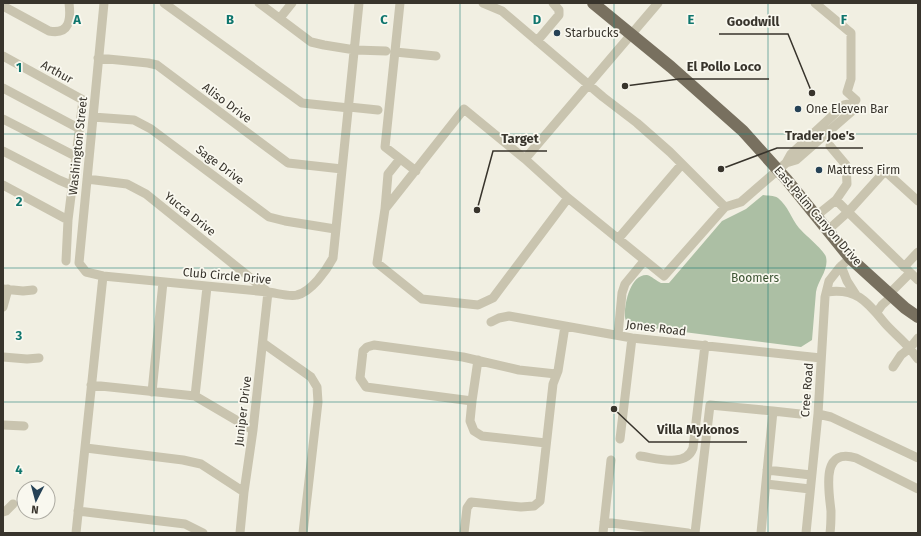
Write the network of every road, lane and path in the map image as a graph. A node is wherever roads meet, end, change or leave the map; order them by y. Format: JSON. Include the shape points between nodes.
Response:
{"nodes":[{"id":1,"x":69,"y":3,"type":"edge"},
{"id":2,"x":104,"y":3,"type":"edge"},
{"id":3,"x":164,"y":3,"type":"edge"},
{"id":4,"x":259,"y":3,"type":"edge"},
{"id":5,"x":292,"y":3,"type":"edge"},
{"id":6,"x":359,"y":3,"type":"edge"},
{"id":7,"x":400,"y":3,"type":"edge"},
{"id":8,"x":483,"y":3,"type":"edge"},
{"id":9,"x":553,"y":3,"type":"edge"},
{"id":10,"x":593,"y":3,"type":"edge"},
{"id":11,"x":658,"y":3,"type":"edge"},
{"id":12,"x":815,"y":3,"type":"edge"},
{"id":13,"x":3,"y":6,"type":"edge"},
{"id":14,"x":280,"y":18,"type":"junction"},
{"id":15,"x":631,"y":34,"type":"junction"},
{"id":16,"x":537,"y":41,"type":"junction"},
{"id":17,"x":355,"y":50,"type":"junction"},
{"id":18,"x":390,"y":52,"type":"junction"},
{"id":19,"x":3,"y":56,"type":"edge"},
{"id":20,"x":436,"y":56,"type":"dead end"},
{"id":21,"x":98,"y":58,"type":"junction"},
{"id":22,"x":588,"y":84,"type":"junction"},
{"id":23,"x":3,"y":88,"type":"edge"},
{"id":24,"x":349,"y":108,"type":"junction"},
{"id":25,"x":378,"y":110,"type":"dead end"},
{"id":26,"x":93,"y":117,"type":"junction"},
{"id":27,"x":3,"y":119,"type":"edge"},
{"id":28,"x":80,"y":129,"type":"junction"},
{"id":29,"x":830,"y":146,"type":"dead end"},
{"id":30,"x":3,"y":151,"type":"edge"},
{"id":31,"x":76,"y":158,"type":"junction"},
{"id":32,"x":400,"y":159,"type":"junction"},
{"id":33,"x":525,"y":159,"type":"junction"},
{"id":34,"x":682,"y":164,"type":"junction"},
{"id":35,"x":782,"y":166,"type":"junction"},
{"id":36,"x":342,"y":169,"type":"junction"},
{"id":37,"x":416,"y":171,"type":"junction"},
{"id":38,"x":87,"y":180,"type":"junction"},
{"id":39,"x":3,"y":185,"type":"edge"},
{"id":40,"x":73,"y":186,"type":"junction"},
{"id":41,"x":568,"y":198,"type":"junction"},
{"id":42,"x":836,"y":200,"type":"junction"},
{"id":43,"x":918,"y":201,"type":"edge"},
{"id":44,"x":725,"y":208,"type":"junction"},
{"id":45,"x":385,"y":209,"type":"junction"},
{"id":46,"x":848,"y":212,"type":"junction"},
{"id":47,"x":816,"y":216,"type":"junction"},
{"id":48,"x":68,"y":220,"type":"junction"},
{"id":49,"x":335,"y":229,"type":"junction"},
{"id":50,"x":828,"y":230,"type":"junction"},
{"id":51,"x":618,"y":239,"type":"junction"},
{"id":52,"x":918,"y":252,"type":"edge"},
{"id":53,"x":850,"y":258,"type":"junction"},
{"id":54,"x":66,"y":261,"type":"dead end"},
{"id":55,"x":644,"y":261,"type":"junction"},
{"id":56,"x":840,"y":266,"type":"junction"},
{"id":57,"x":907,"y":270,"type":"junction"},
{"id":58,"x":103,"y":276,"type":"junction"},
{"id":59,"x":918,"y":280,"type":"edge"},
{"id":60,"x":162,"y":282,"type":"junction"},
{"id":61,"x":207,"y":287,"type":"junction"},
{"id":62,"x":5,"y":289,"type":"edge"},
{"id":63,"x":33,"y":290,"type":"dead end"},
{"id":64,"x":268,"y":292,"type":"junction"},
{"id":65,"x":827,"y":292,"type":"junction"},
{"id":66,"x":856,"y":295,"type":"junction"},
{"id":67,"x":891,"y":295,"type":"junction"},
{"id":68,"x":3,"y":307,"type":"edge"},
{"id":69,"x":877,"y":312,"type":"junction"},
{"id":70,"x":918,"y":317,"type":"edge"},
{"id":71,"x":491,"y":322,"type":"dead end"},
{"id":72,"x":565,"y":326,"type":"junction"},
{"id":73,"x":618,"y":335,"type":"junction"},
{"id":74,"x":632,"y":338,"type":"junction"},
{"id":75,"x":918,"y":338,"type":"edge"},
{"id":76,"x":262,"y":343,"type":"junction"},
{"id":77,"x":705,"y":345,"type":"junction"},
{"id":78,"x":914,"y":347,"type":"edge"},
{"id":79,"x":3,"y":357,"type":"edge"},
{"id":80,"x":39,"y":358,"type":"dead end"},
{"id":81,"x":821,"y":358,"type":"junction"},
{"id":82,"x":918,"y":359,"type":"edge"},
{"id":83,"x":478,"y":360,"type":"junction"},
{"id":84,"x":893,"y":367,"type":"dead end"},
{"id":85,"x":556,"y":374,"type":"junction"},
{"id":86,"x":91,"y":385,"type":"junction"},
{"id":87,"x":152,"y":392,"type":"junction"},
{"id":88,"x":195,"y":396,"type":"junction"},
{"id":89,"x":472,"y":400,"type":"junction"},
{"id":90,"x":773,"y":411,"type":"junction"},
{"id":91,"x":800,"y":414,"type":"dead end"},
{"id":92,"x":818,"y":414,"type":"junction"},
{"id":93,"x":3,"y":425,"type":"edge"},
{"id":94,"x":24,"y":426,"type":"dead end"},
{"id":95,"x":253,"y":430,"type":"junction"},
{"id":96,"x":620,"y":440,"type":"dead end"},
{"id":97,"x":546,"y":443,"type":"junction"},
{"id":98,"x":86,"y":448,"type":"junction"},
{"id":99,"x":640,"y":456,"type":"dead end"},
{"id":100,"x":918,"y":458,"type":"edge"},
{"id":101,"x":611,"y":460,"type":"dead end"},
{"id":102,"x":767,"y":470,"type":"junction"},
{"id":103,"x":811,"y":475,"type":"junction"},
{"id":104,"x":766,"y":484,"type":"junction"},
{"id":105,"x":810,"y":489,"type":"junction"},
{"id":106,"x":918,"y":489,"type":"edge"},
{"id":107,"x":244,"y":492,"type":"junction"},
{"id":108,"x":13,"y":504,"type":"dead end"},
{"id":109,"x":78,"y":511,"type":"junction"},
{"id":110,"x":3,"y":512,"type":"edge"},
{"id":111,"x":604,"y":522,"type":"junction"},
{"id":112,"x":76,"y":533,"type":"edge"},
{"id":113,"x":203,"y":533,"type":"edge"},
{"id":114,"x":240,"y":533,"type":"edge"},
{"id":115,"x":303,"y":533,"type":"edge"},
{"id":116,"x":464,"y":533,"type":"edge"},
{"id":117,"x":603,"y":533,"type":"edge"},
{"id":118,"x":688,"y":533,"type":"edge"},
{"id":119,"x":695,"y":533,"type":"edge"},
{"id":120,"x":761,"y":533,"type":"edge"},
{"id":121,"x":806,"y":533,"type":"edge"},
{"id":122,"x":830,"y":533,"type":"edge"}],
"edges":[{"from":1,"to":13,"type":"street","via":[[68,24],[64,30],[57,33]]},
{"from":2,"to":21,"type":"street","name":"Washington Street"},
{"from":3,"to":24,"type":"street","via":[[302,103]]},
{"from":4,"to":14,"type":"street"},
{"from":5,"to":14,"type":"street"},
{"from":6,"to":17,"type":"street","name":"Club Circle Drive"},
{"from":7,"to":18,"type":"street"},
{"from":8,"to":16,"type":"street","via":[[502,11]]},
{"from":9,"to":16,"type":"street","via":[[559,10],[559,15]]},
{"from":10,"to":15,"type":"main road","name":"East Palm Canyon Drive"},
{"from":11,"to":15,"type":"street"},
{"from":12,"to":35,"type":"street","via":[[851,33],[851,79],[847,92],[856,100],[852,111],[802,149],[796,160]]},
{"from":14,"to":17,"type":"street","via":[[311,42]]},
{"from":15,"to":22,"type":"street"},
{"from":15,"to":35,"type":"main road","name":"East Palm Canyon Drive"},
{"from":16,"to":22,"type":"street"},
{"from":17,"to":18,"type":"street"},
{"from":17,"to":24,"type":"street","name":"Club Circle Drive"},
{"from":18,"to":20,"type":"street"},
{"from":18,"to":32,"type":"street","via":[[385,147]]},
{"from":19,"to":28,"type":"street","name":"Arthur","via":[[83,100]]},
{"from":21,"to":26,"type":"street","name":"Washington Street"},
{"from":21,"to":36,"type":"street","name":"Aliso Drive","via":[[156,65],[288,163]]},
{"from":22,"to":33,"type":"street"},
{"from":22,"to":34,"type":"street","via":[[637,123]]},
{"from":23,"to":28,"type":"street"},
{"from":24,"to":25,"type":"street"},
{"from":24,"to":36,"type":"street","name":"Club Circle Drive"},
{"from":26,"to":38,"type":"street","name":"Washington Street"},
{"from":26,"to":49,"type":"street","name":"Sage Drive","via":[[134,120],[151,129],[269,216]]},
{"from":27,"to":31,"type":"street"},
{"from":28,"to":31,"type":"street","name":"Arthur"},
{"from":29,"to":42,"type":"street","via":[[846,165],[847,184]]},
{"from":30,"to":40,"type":"street"},
{"from":31,"to":40,"type":"street","name":"Arthur"},
{"from":32,"to":37,"type":"street"},
{"from":32,"to":45,"type":"street","via":[[388,174]]},
{"from":33,"to":37,"type":"street","via":[[464,109]]},
{"from":33,"to":41,"type":"street"},
{"from":34,"to":44,"type":"street"},
{"from":34,"to":51,"type":"street"},
{"from":35,"to":44,"type":"street","via":[[741,202]]},
{"from":35,"to":47,"type":"main road","name":"East Palm Canyon Drive"},
{"from":36,"to":49,"type":"street","name":"Club Circle Drive"},
{"from":37,"to":45,"type":"street"},
{"from":38,"to":58,"type":"street","name":"Washington Street","via":[[79,263],[86,272]]},
{"from":38,"to":64,"type":"street","name":"Yucca Drive","via":[[127,184],[146,194]]},
{"from":39,"to":48,"type":"street"},
{"from":40,"to":48,"type":"street","name":"Arthur"},
{"from":41,"to":45,"type":"street","via":[[493,298],[478,306],[422,299],[377,263]]},
{"from":41,"to":51,"type":"street"},
{"from":42,"to":46,"type":"street"},
{"from":42,"to":47,"type":"street"},
{"from":43,"to":46,"type":"street","via":[[885,171]]},
{"from":44,"to":55,"type":"street","via":[[664,276]]},
{"from":46,"to":50,"type":"street"},
{"from":46,"to":57,"type":"street"},
{"from":47,"to":50,"type":"main road","name":"East Palm Canyon Drive"},
{"from":48,"to":54,"type":"street","name":"Arthur"},
{"from":49,"to":64,"type":"street","name":"Club Circle Drive","via":[[330,263],[306,292],[295,296]]},
{"from":50,"to":53,"type":"main road","name":"East Palm Canyon Drive"},
{"from":51,"to":55,"type":"street"},
{"from":52,"to":57,"type":"street"},
{"from":53,"to":56,"type":"street","name":"Cree Road"},
{"from":53,"to":67,"type":"main road","name":"East Palm Canyon Drive"},
{"from":55,"to":73,"type":"street","via":[[625,284]]},
{"from":56,"to":65,"type":"street","name":"Cree Road","via":[[829,281]]},
{"from":56,"to":66,"type":"street"},
{"from":57,"to":59,"type":"street"},
{"from":57,"to":67,"type":"street"},
{"from":58,"to":60,"type":"street","name":"Club Circle Drive"},
{"from":58,"to":86,"type":"street"},
{"from":60,"to":61,"type":"street","name":"Club Circle Drive"},
{"from":60,"to":87,"type":"street"},
{"from":61,"to":64,"type":"street","name":"Club Circle Drive"},
{"from":61,"to":88,"type":"street"},
{"from":62,"to":63,"type":"street"},
{"from":62,"to":68,"type":"street"},
{"from":64,"to":76,"type":"street","name":"Juniper Drive"},
{"from":65,"to":66,"type":"street","via":[[840,290]]},
{"from":65,"to":81,"type":"street","name":"Cree Road"},
{"from":66,"to":69,"type":"street"},
{"from":67,"to":69,"type":"street"},
{"from":67,"to":70,"type":"main road","name":"East Palm Canyon Drive"},
{"from":69,"to":78,"type":"street","via":[[882,320]]},
{"from":71,"to":72,"type":"street","name":"Jones Road","via":[[509,316]]},
{"from":72,"to":73,"type":"street","name":"Jones Road"},
{"from":72,"to":85,"type":"street"},
{"from":73,"to":74,"type":"street","name":"Jones Road"},
{"from":74,"to":77,"type":"street","name":"Jones Road"},
{"from":74,"to":96,"type":"street"},
{"from":75,"to":78,"type":"street"},
{"from":76,"to":95,"type":"street","name":"Juniper Drive"},
{"from":76,"to":115,"type":"street","via":[[311,377],[317,387],[318,402]]},
{"from":77,"to":81,"type":"street","name":"Jones Road"},
{"from":77,"to":99,"type":"street","via":[[691,453],[680,460]]},
{"from":78,"to":82,"type":"street"},
{"from":78,"to":84,"type":"street","via":[[901,355]]},
{"from":79,"to":80,"type":"street","via":[[27,360]]},
{"from":81,"to":92,"type":"street","name":"Cree Road"},
{"from":83,"to":85,"type":"street","via":[[519,370]]},
{"from":83,"to":89,"type":"street"},
{"from":83,"to":89,"type":"street","via":[[374,345],[363,351],[360,378],[366,387]]},
{"from":85,"to":97,"type":"street"},
{"from":86,"to":87,"type":"street"},
{"from":86,"to":98,"type":"street"},
{"from":87,"to":88,"type":"street"},
{"from":88,"to":95,"type":"street"},
{"from":89,"to":97,"type":"street","via":[[470,421],[474,431],[482,436]]},
{"from":90,"to":91,"type":"street"},
{"from":90,"to":102,"type":"street"},
{"from":90,"to":119,"type":"street","via":[[710,405]]},
{"from":92,"to":100,"type":"street","via":[[832,417]]},
{"from":92,"to":103,"type":"street","name":"Cree Road"},
{"from":93,"to":94,"type":"street"},
{"from":95,"to":107,"type":"street","name":"Juniper Drive"},
{"from":97,"to":116,"type":"street","via":[[540,502],[534,506],[471,502],[466,508]]},
{"from":98,"to":107,"type":"street","via":[[200,464]]},
{"from":98,"to":109,"type":"street"},
{"from":101,"to":111,"type":"street"},
{"from":102,"to":103,"type":"street"},
{"from":102,"to":104,"type":"street"},
{"from":103,"to":105,"type":"street","name":"Cree Road"},
{"from":104,"to":105,"type":"street"},
{"from":104,"to":120,"type":"street"},
{"from":105,"to":121,"type":"street","name":"Cree Road"},
{"from":106,"to":122,"type":"street","via":[[856,458],[841,457],[833,463],[829,474]]},
{"from":107,"to":114,"type":"street","name":"Juniper Drive"},
{"from":108,"to":110,"type":"street"},
{"from":109,"to":112,"type":"street"},
{"from":109,"to":113,"type":"street","via":[[185,524]]},
{"from":111,"to":117,"type":"street"},
{"from":111,"to":118,"type":"street"}]}
